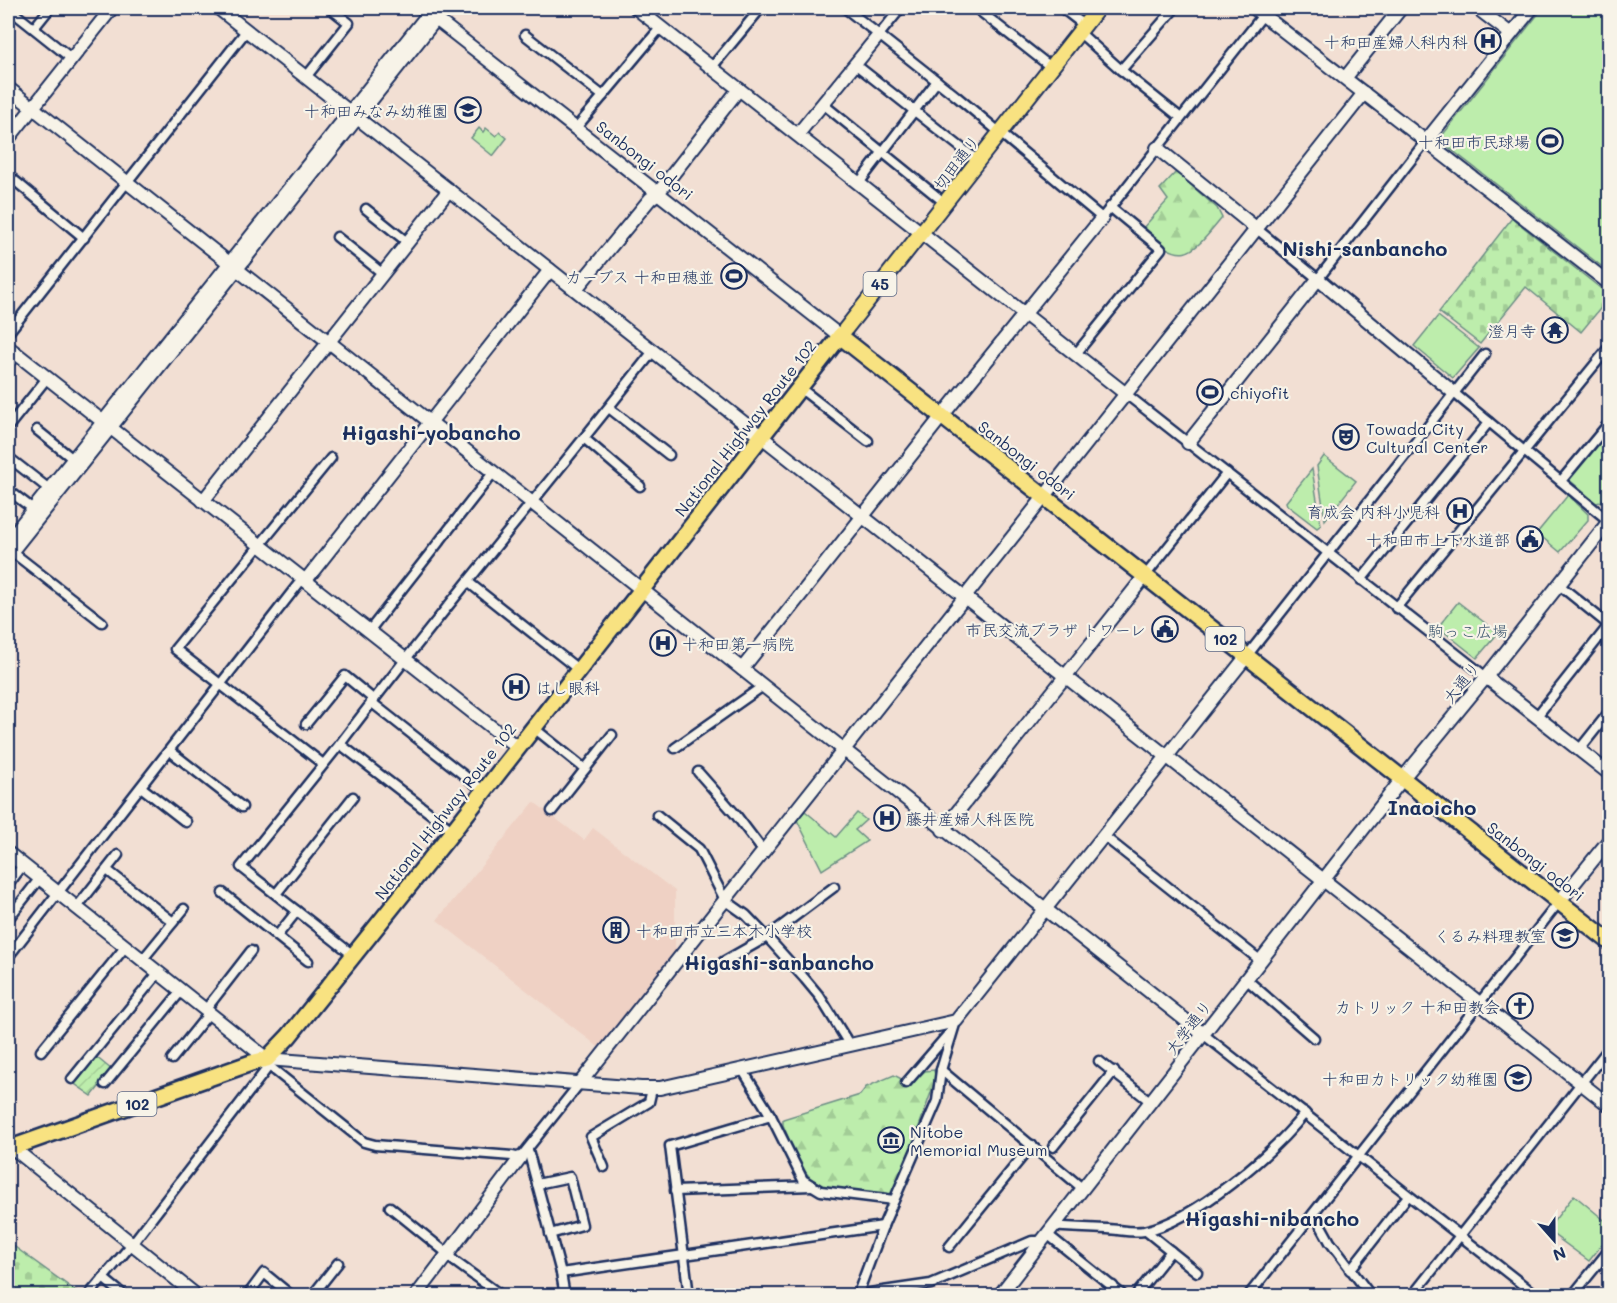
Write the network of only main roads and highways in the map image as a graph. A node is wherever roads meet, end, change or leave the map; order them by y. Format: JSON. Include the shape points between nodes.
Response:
{"nodes":[{"id":1,"x":1098,"y":8,"type":"edge"},
{"id":2,"x":840,"y":336,"type":"junction"},
{"id":3,"x":1610,"y":942,"type":"edge"},
{"id":4,"x":9,"y":1147,"type":"edge"}],
"edges":[{"from":1,"to":2,"type":"main road","name":"切田通り","number":"45"},
{"from":2,"to":3,"type":"highway","name":"Sanbongi odori","number":"102"},
{"from":2,"to":4,"type":"highway","name":"National Highway Route 102","number":"102","via":[[268,1063],[251,1063]]}]}
